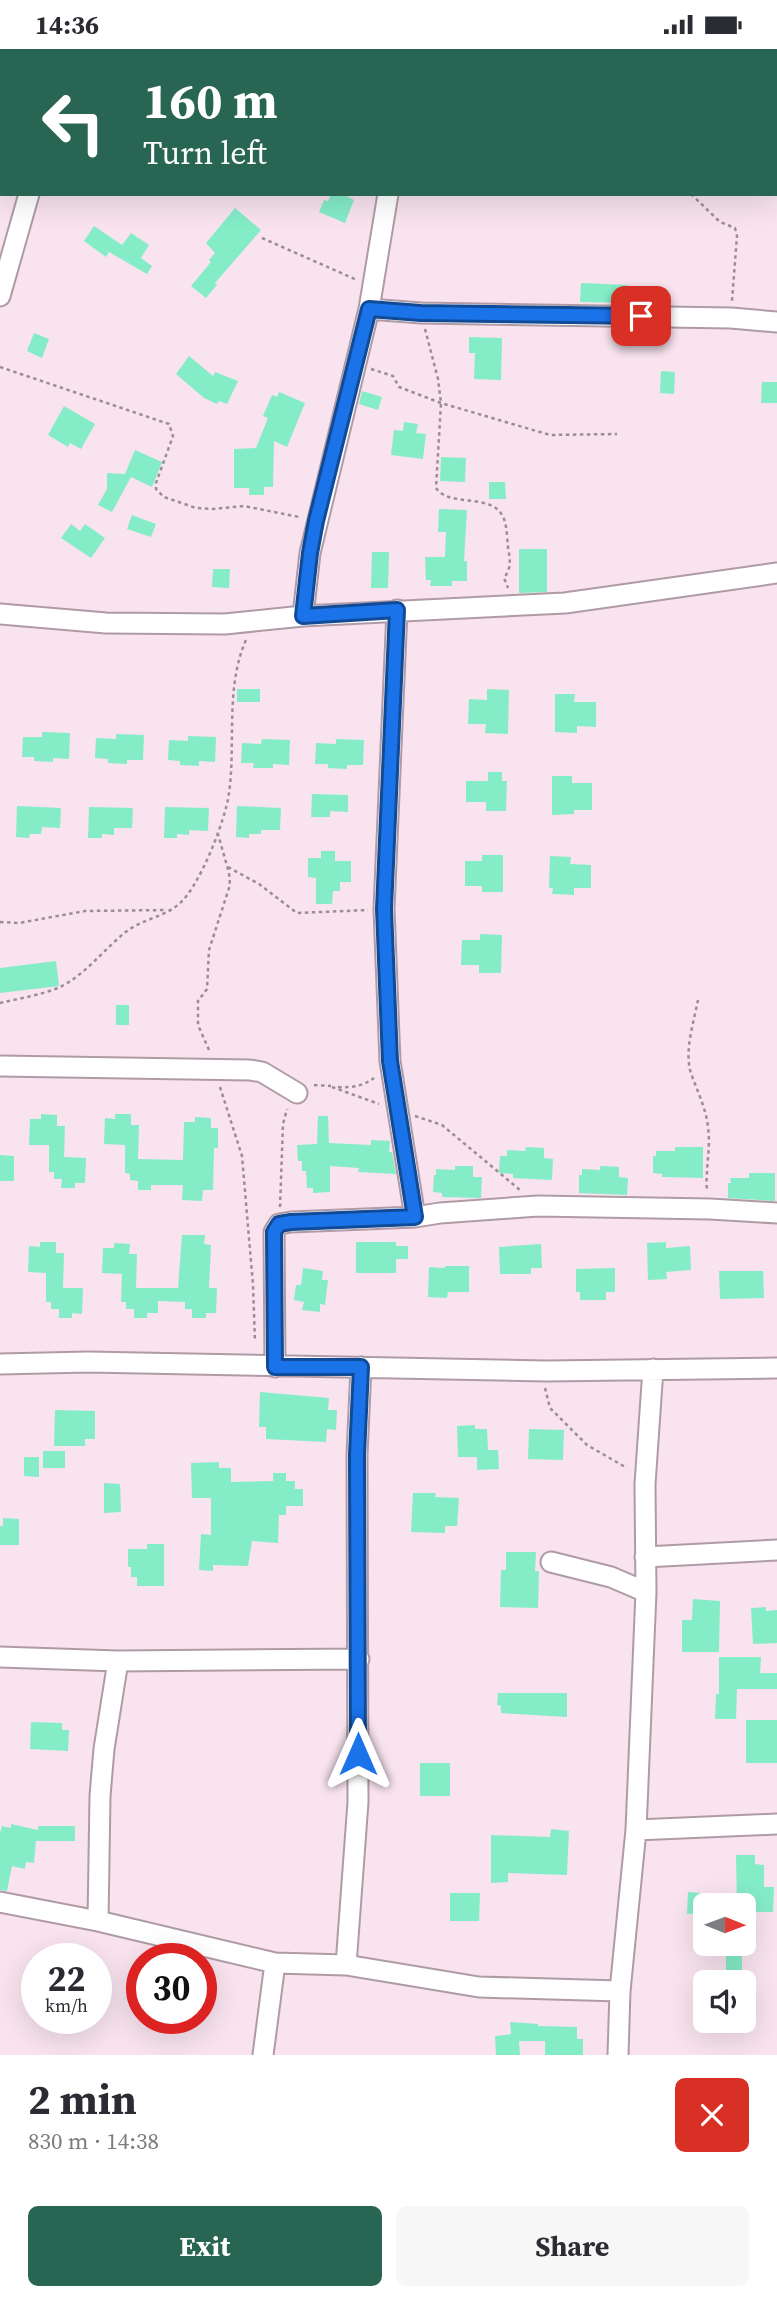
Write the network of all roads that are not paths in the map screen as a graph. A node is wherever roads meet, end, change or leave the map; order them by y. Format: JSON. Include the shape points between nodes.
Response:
{"nodes":[{"id":1,"x":28,"y":196,"type":"edge"},
{"id":2,"x":388,"y":196,"type":"edge"},
{"id":3,"x":7,"y":245,"type":"edge"},
{"id":4,"x":0,"y":296,"type":"edge"},
{"id":5,"x":369,"y":309,"type":"junction"},
{"id":6,"x":777,"y":322,"type":"edge"},
{"id":7,"x":777,"y":573,"type":"edge"},
{"id":8,"x":397,"y":610,"type":"junction"},
{"id":9,"x":0,"y":614,"type":"edge"},
{"id":10,"x":303,"y":616,"type":"junction"},
{"id":11,"x":0,"y":1066,"type":"edge"},
{"id":12,"x":298,"y":1093,"type":"road end"},
{"id":13,"x":777,"y":1213,"type":"edge"},
{"id":14,"x":415,"y":1217,"type":"junction"},
{"id":15,"x":0,"y":1364,"type":"edge"},
{"id":16,"x":266,"y":1367,"type":"junction"},
{"id":17,"x":361,"y":1367,"type":"junction"},
{"id":18,"x":777,"y":1368,"type":"edge"},
{"id":19,"x":653,"y":1369,"type":"junction"},
{"id":20,"x":777,"y":1550,"type":"edge"},
{"id":21,"x":645,"y":1557,"type":"junction"},
{"id":22,"x":551,"y":1562,"type":"dead end"},
{"id":23,"x":646,"y":1592,"type":"junction"},
{"id":24,"x":0,"y":1657,"type":"edge"},
{"id":25,"x":359,"y":1659,"type":"junction"},
{"id":26,"x":118,"y":1661,"type":"junction"},
{"id":27,"x":777,"y":1824,"type":"edge"},
{"id":28,"x":636,"y":1830,"type":"junction"},
{"id":29,"x":0,"y":1902,"type":"edge"},
{"id":30,"x":98,"y":1921,"type":"junction"},
{"id":31,"x":275,"y":1963,"type":"junction"},
{"id":32,"x":346,"y":1965,"type":"junction"},
{"id":33,"x":620,"y":1991,"type":"junction"},
{"id":34,"x":263,"y":2055,"type":"edge"},
{"id":35,"x":618,"y":2055,"type":"edge"}],
"edges":[{"from":1,"to":3,"type":"street"},
{"from":2,"to":5,"type":"street"},
{"from":3,"to":4,"type":"street"},
{"from":5,"to":6,"type":"street"},
{"from":5,"to":10,"type":"street","via":[[316,521]]},
{"from":7,"to":8,"type":"street","via":[[565,603]]},
{"from":8,"to":10,"type":"street"},
{"from":8,"to":14,"type":"street","via":[[384,909],[390,1061]]},
{"from":9,"to":10,"type":"street","via":[[106,623],[225,624]]},
{"from":11,"to":12,"type":"street","via":[[262,1072]]},
{"from":13,"to":14,"type":"street","via":[[538,1206]]},
{"from":14,"to":16,"type":"street","via":[[279,1224],[274,1232]]},
{"from":15,"to":16,"type":"street"},
{"from":16,"to":17,"type":"street"},
{"from":17,"to":19,"type":"street"},
{"from":17,"to":25,"type":"street"},
{"from":18,"to":19,"type":"street"},
{"from":19,"to":21,"type":"street"},
{"from":20,"to":21,"type":"street"},
{"from":21,"to":23,"type":"street"},
{"from":22,"to":23,"type":"street","via":[[611,1577]]},
{"from":23,"to":28,"type":"street"},
{"from":24,"to":26,"type":"street"},
{"from":25,"to":26,"type":"street"},
{"from":25,"to":32,"type":"street","via":[[358,1802]]},
{"from":26,"to":30,"type":"street","via":[[103,1760]]},
{"from":27,"to":28,"type":"street"},
{"from":28,"to":33,"type":"street"},
{"from":29,"to":30,"type":"street"},
{"from":30,"to":31,"type":"street"},
{"from":31,"to":32,"type":"street"},
{"from":31,"to":34,"type":"street"},
{"from":32,"to":33,"type":"street","via":[[479,1987]]},
{"from":33,"to":35,"type":"street"}]}
